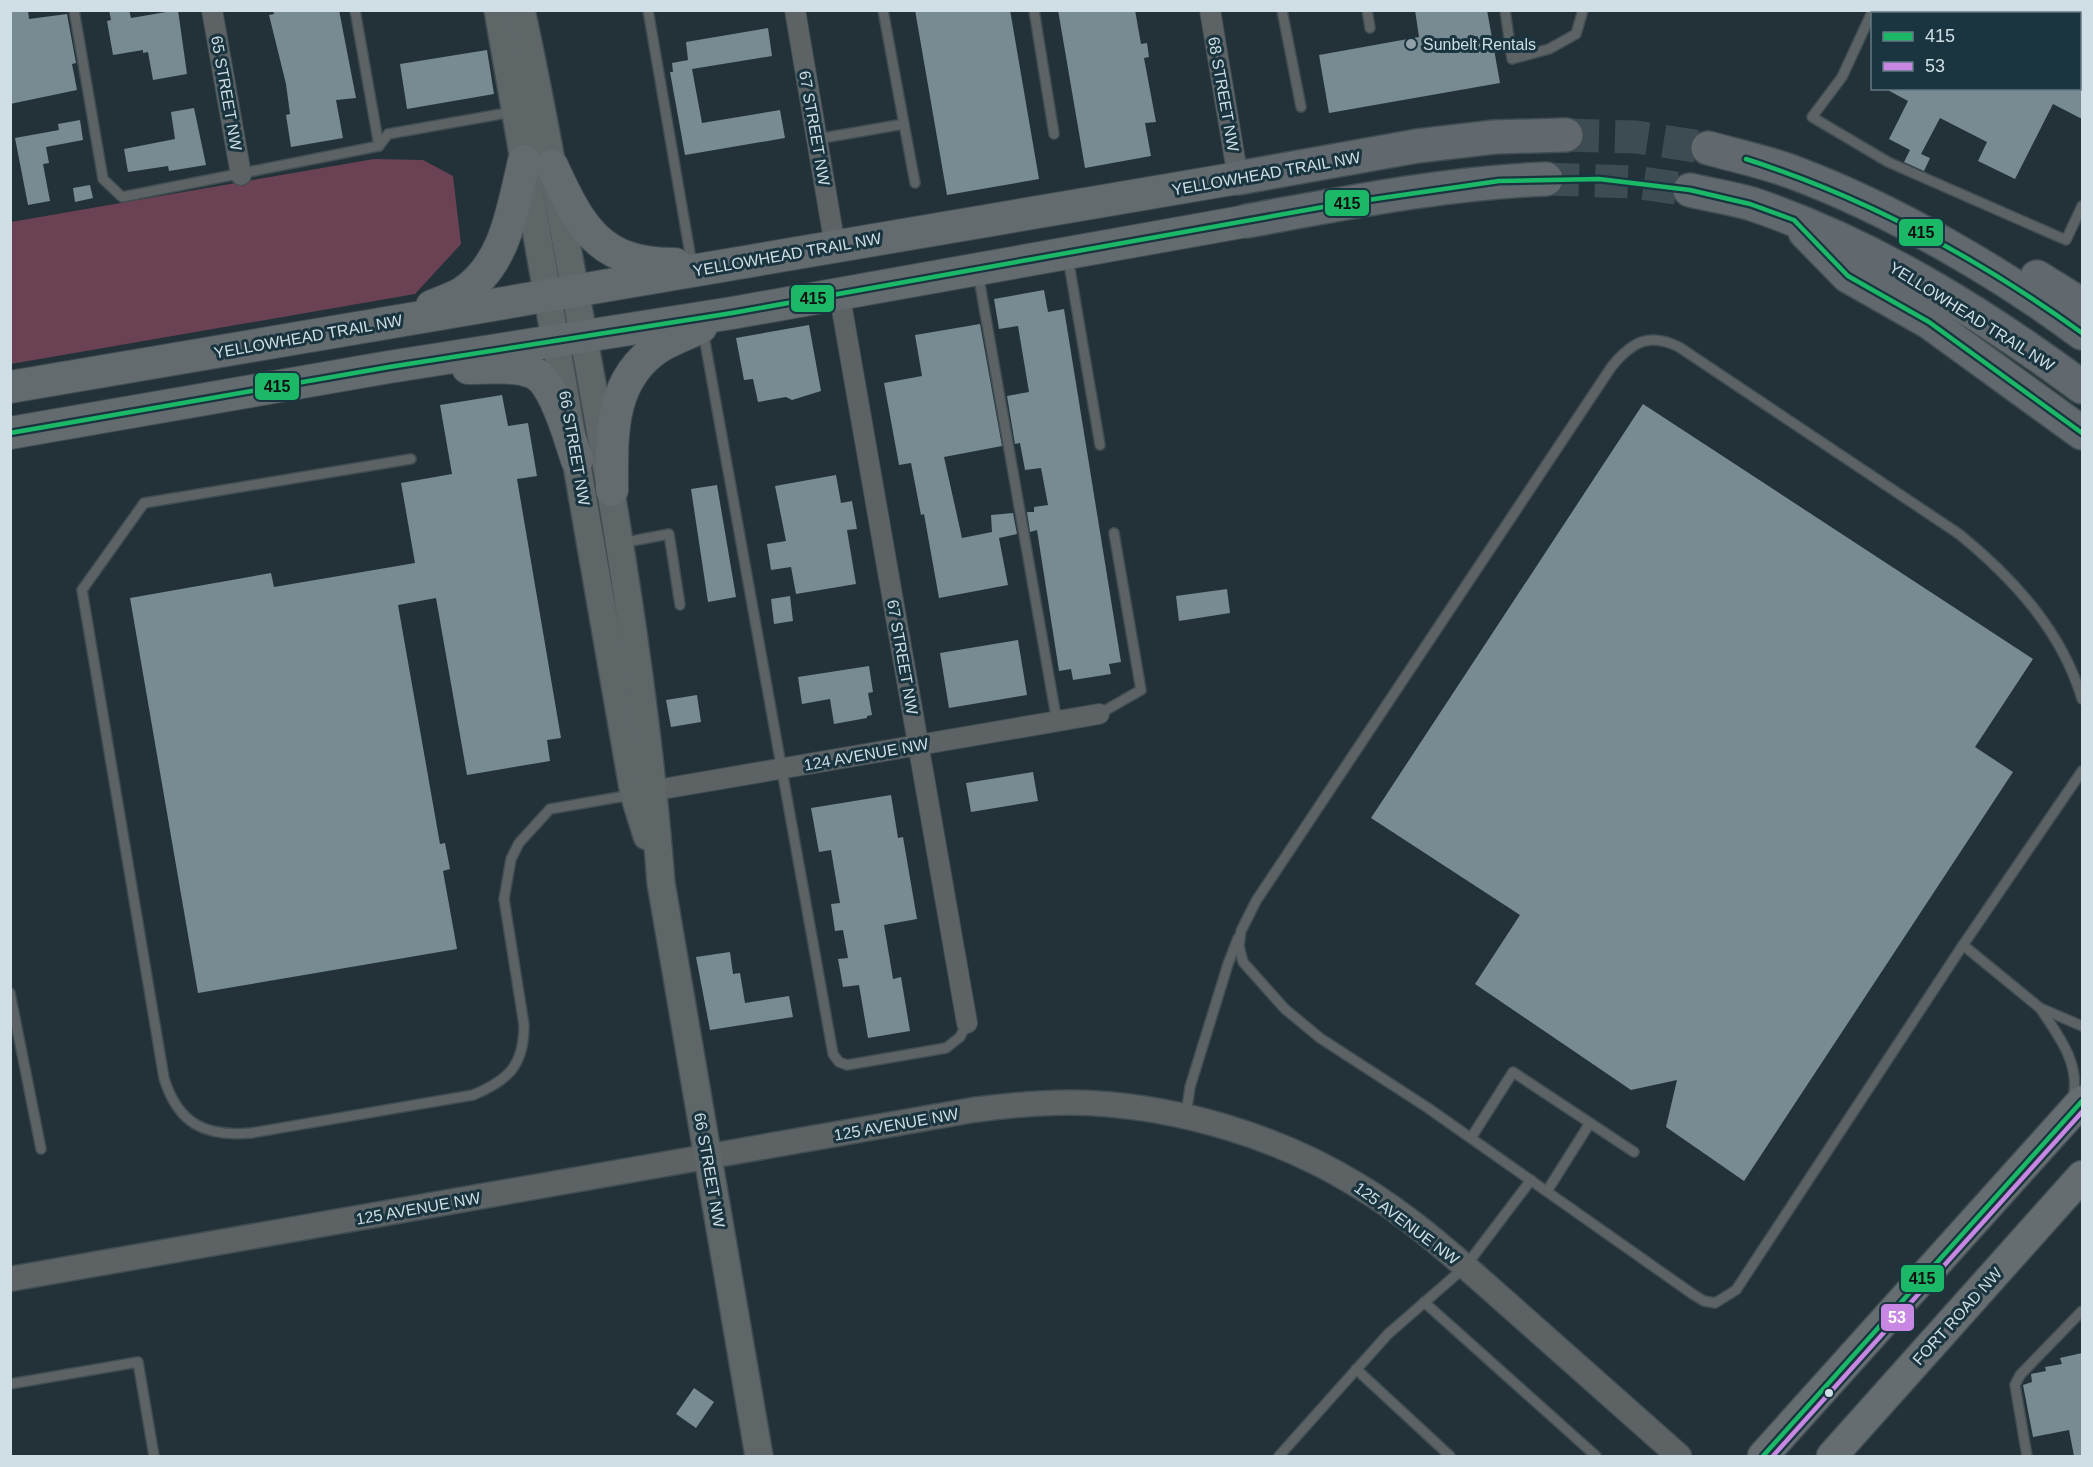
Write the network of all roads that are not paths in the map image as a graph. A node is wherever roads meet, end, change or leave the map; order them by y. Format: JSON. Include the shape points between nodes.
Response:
{"nodes":[{"id":1,"x":74,"y":10,"type":"edge"},
{"id":2,"x":212,"y":10,"type":"edge"},
{"id":3,"x":355,"y":10,"type":"edge"},
{"id":4,"x":498,"y":10,"type":"edge"},
{"id":5,"x":521,"y":10,"type":"edge"},
{"id":6,"x":648,"y":10,"type":"edge"},
{"id":7,"x":795,"y":10,"type":"edge"},
{"id":8,"x":883,"y":10,"type":"edge"},
{"id":9,"x":1034,"y":10,"type":"edge"},
{"id":10,"x":1209,"y":10,"type":"edge"},
{"id":11,"x":1282,"y":10,"type":"edge"},
{"id":12,"x":1367,"y":10,"type":"edge"},
{"id":13,"x":1505,"y":10,"type":"edge"},
{"id":14,"x":1583,"y":10,"type":"edge"},
{"id":15,"x":1871,"y":14,"type":"edge"},
{"id":16,"x":1370,"y":28,"type":"dead end"},
{"id":17,"x":1300,"y":107,"type":"dead end"},
{"id":18,"x":516,"y":111,"type":"junction"},
{"id":19,"x":903,"y":124,"type":"junction"},
{"id":20,"x":1054,"y":134,"type":"dead end"},
{"id":21,"x":1566,"y":135,"type":"tunnel mouth"},
{"id":22,"x":817,"y":139,"type":"junction"},
{"id":23,"x":379,"y":146,"type":"junction"},
{"id":24,"x":1708,"y":148,"type":"tunnel mouth"},
{"id":25,"x":538,"y":163,"type":"junction"},
{"id":26,"x":1794,"y":172,"type":"junction"},
{"id":27,"x":241,"y":175,"type":"junction"},
{"id":28,"x":1238,"y":178,"type":"junction"},
{"id":29,"x":1546,"y":179,"type":"tunnel mouth"},
{"id":30,"x":915,"y":183,"type":"dead end"},
{"id":31,"x":1690,"y":190,"type":"tunnel mouth"},
{"id":32,"x":2082,"y":206,"type":"edge"},
{"id":33,"x":1794,"y":220,"type":"junction"},
{"id":34,"x":1247,"y":221,"type":"joint"},
{"id":35,"x":835,"y":246,"type":"junction"},
{"id":36,"x":1067,"y":252,"type":"junction"},
{"id":37,"x":692,"y":267,"type":"junction"},
{"id":38,"x":977,"y":267,"type":"junction"},
{"id":39,"x":839,"y":292,"type":"junction"},
{"id":40,"x":562,"y":294,"type":"junction"},
{"id":41,"x":2082,"y":305,"type":"edge"},
{"id":42,"x":403,"y":320,"type":"junction"},
{"id":43,"x":702,"y":322,"type":"junction"},
{"id":44,"x":2082,"y":333,"type":"edge"},
{"id":45,"x":569,"y":338,"type":"junction"},
{"id":46,"x":389,"y":367,"type":"junction"},
{"id":47,"x":10,"y":387,"type":"edge"},
{"id":48,"x":2082,"y":387,"type":"edge"},
{"id":49,"x":10,"y":433,"type":"edge"},
{"id":50,"x":2082,"y":433,"type":"edge"},
{"id":51,"x":1100,"y":445,"type":"dead end"},
{"id":52,"x":411,"y":459,"type":"dead end"},
{"id":53,"x":577,"y":460,"type":"junction"},
{"id":54,"x":612,"y":490,"type":"junction"},
{"id":55,"x":1114,"y":533,"type":"dead end"},
{"id":56,"x":619,"y":543,"type":"junction"},
{"id":57,"x":680,"y":605,"type":"dead end"},
{"id":58,"x":2082,"y":699,"type":"edge"},
{"id":59,"x":1099,"y":714,"type":"joint"},
{"id":60,"x":1057,"y":722,"type":"junction"},
{"id":61,"x":919,"y":746,"type":"junction"},
{"id":62,"x":782,"y":769,"type":"junction"},
{"id":63,"x":2082,"y":771,"type":"edge"},
{"id":64,"x":644,"y":793,"type":"junction"},
{"id":65,"x":1241,"y":931,"type":"junction"},
{"id":66,"x":1963,"y":945,"type":"junction"},
{"id":67,"x":10,"y":993,"type":"edge"},
{"id":68,"x":2040,"y":1008,"type":"junction"},
{"id":69,"x":967,"y":1023,"type":"joint"},
{"id":70,"x":2082,"y":1026,"type":"edge"},
{"id":71,"x":2082,"y":1101,"type":"edge"},
{"id":72,"x":1186,"y":1117,"type":"junction"},
{"id":73,"x":1590,"y":1123,"type":"junction"},
{"id":74,"x":2062,"y":1124,"type":"junction"},
{"id":75,"x":1471,"y":1138,"type":"junction"},
{"id":76,"x":41,"y":1149,"type":"dead end"},
{"id":77,"x":1634,"y":1152,"type":"dead end"},
{"id":78,"x":708,"y":1157,"type":"junction"},
{"id":79,"x":2082,"y":1176,"type":"edge"},
{"id":80,"x":1531,"y":1180,"type":"junction"},
{"id":81,"x":1547,"y":1191,"type":"junction"},
{"id":82,"x":1465,"y":1267,"type":"junction"},
{"id":83,"x":10,"y":1279,"type":"edge"},
{"id":84,"x":1424,"y":1302,"type":"junction"},
{"id":85,"x":2082,"y":1311,"type":"edge"},
{"id":86,"x":1356,"y":1369,"type":"junction"},
{"id":87,"x":10,"y":1384,"type":"edge"},
{"id":88,"x":154,"y":1456,"type":"edge"},
{"id":89,"x":759,"y":1456,"type":"edge"},
{"id":90,"x":1279,"y":1456,"type":"edge"},
{"id":91,"x":1449,"y":1456,"type":"edge"},
{"id":92,"x":1596,"y":1456,"type":"edge"},
{"id":93,"x":1679,"y":1456,"type":"edge"},
{"id":94,"x":1763,"y":1456,"type":"edge"},
{"id":95,"x":1832,"y":1456,"type":"edge"},
{"id":96,"x":2027,"y":1456,"type":"edge"}],
"edges":[{"from":1,"to":27,"type":"lane","via":[[103,179],[122,197]]},
{"from":2,"to":27,"type":"street","name":"65 STREET NW"},
{"from":3,"to":23,"type":"lane"},
{"from":4,"to":18,"type":"main road","name":"66 STREET NW"},
{"from":5,"to":25,"type":"main road","name":"66 STREET NW"},
{"from":6,"to":37,"type":"lane"},
{"from":7,"to":22,"type":"street","name":"67 STREET NW"},
{"from":8,"to":19,"type":"lane"},
{"from":9,"to":20,"type":"lane"},
{"from":10,"to":28,"type":"street","name":"68 STREET NW"},
{"from":11,"to":17,"type":"lane"},
{"from":12,"to":16,"type":"lane"},
{"from":13,"to":14,"type":"lane","via":[[1512,59],[1549,49],[1576,34]]},
{"from":15,"to":32,"type":"lane","via":[[1842,77],[1812,117],[1888,162],[2066,240]]},
{"from":18,"to":23,"type":"lane","via":[[388,134]]},
{"from":18,"to":25,"type":"main road","name":"66 STREET NW"},
{"from":19,"to":22,"type":"lane"},
{"from":19,"to":30,"type":"lane"},
{"from":21,"to":28,"type":"highway","name":"YELLOWHEAD TRAIL NW","via":[[1494,137],[1418,146]]},
{"from":22,"to":35,"type":"street","name":"67 STREET NW"},
{"from":23,"to":27,"type":"lane"},
{"from":24,"to":26,"type":"highway"},
{"from":25,"to":37,"type":"highway","via":[[596,240],[648,263]]},
{"from":25,"to":40,"type":"main road","name":"66 STREET NW"},
{"from":25,"to":42,"type":"highway","via":[[490,266],[462,292]]},
{"from":26,"to":41,"type":"highway","via":[[1895,203],[1961,229]]},
{"from":26,"to":44,"type":"highway","via":[[1878,210],[1966,257]]},
{"from":28,"to":35,"type":"highway","name":"YELLOWHEAD TRAIL NW"},
{"from":29,"to":34,"type":"highway","via":[[1422,191]]},
{"from":31,"to":33,"type":"highway","name":"YELLOWHEAD TRAIL NW","via":[[1750,204]]},
{"from":33,"to":48,"type":"highway","name":"YELLOWHEAD TRAIL NW","via":[[1890,264],[1947,297]]},
{"from":33,"to":50,"type":"highway","via":[[1848,276],[1929,322]]},
{"from":34,"to":36,"type":"highway"},
{"from":35,"to":37,"type":"highway","name":"YELLOWHEAD TRAIL NW"},
{"from":36,"to":38,"type":"highway"},
{"from":36,"to":51,"type":"lane"},
{"from":37,"to":40,"type":"highway","name":"YELLOWHEAD TRAIL NW"},
{"from":38,"to":39,"type":"highway"},
{"from":38,"to":60,"type":"lane"},
{"from":39,"to":43,"type":"highway"},
{"from":39,"to":61,"type":"street","name":"67 STREET NW"},
{"from":40,"to":42,"type":"highway","name":"YELLOWHEAD TRAIL NW"},
{"from":40,"to":45,"type":"main road","name":"66 STREET NW"},
{"from":42,"to":47,"type":"highway","name":"YELLOWHEAD TRAIL NW"},
{"from":43,"to":45,"type":"highway"},
{"from":43,"to":54,"type":"highway","via":[[658,348],[636,367],[622,392],[612,423]]},
{"from":43,"to":62,"type":"lane"},
{"from":45,"to":46,"type":"highway"},
{"from":45,"to":53,"type":"main road","name":"66 STREET NW"},
{"from":45,"to":54,"type":"main road","name":"66 STREET NW"},
{"from":46,"to":49,"type":"highway"},
{"from":46,"to":53,"type":"highway","via":[[503,368],[534,373],[551,389]]},
{"from":52,"to":64,"type":"lane","via":[[144,503],[82,590],[164,1078],[176,1107],[200,1128],[220,1134],[251,1133],[473,1095],[501,1081],[520,1057],[524,1041],[504,899],[511,859],[519,843],[550,809]]},
{"from":53,"to":64,"type":"main road","name":"66 STREET NW"},
{"from":54,"to":56,"type":"main road","name":"66 STREET NW"},
{"from":55,"to":59,"type":"lane","via":[[1141,690]]},
{"from":56,"to":57,"type":"lane","via":[[669,534]]},
{"from":56,"to":64,"type":"main road","name":"66 STREET NW"},
{"from":58,"to":65,"type":"lane","via":[[2063,653],[2038,614],[1989,558],[1679,347],[1665,340],[1639,342],[1612,366],[1256,901]]},
{"from":59,"to":60,"type":"street","name":"124 AVENUE NW"},
{"from":60,"to":61,"type":"street","name":"124 AVENUE NW"},
{"from":61,"to":62,"type":"street","name":"124 AVENUE NW"},
{"from":61,"to":69,"type":"street","name":"67 STREET NW"},
{"from":62,"to":64,"type":"street","name":"124 AVENUE NW"},
{"from":62,"to":69,"type":"lane","via":[[833,1054],[847,1065],[946,1048],[960,1037]]},
{"from":63,"to":66,"type":"lane"},
{"from":64,"to":78,"type":"main road","name":"66 STREET NW"},
{"from":65,"to":72,"type":"lane","via":[[1190,1087]]},
{"from":65,"to":75,"type":"lane","via":[[1243,962],[1285,1009],[1320,1038]]},
{"from":66,"to":68,"type":"lane"},
{"from":66,"to":81,"type":"lane","via":[[1736,1290],[1725,1299],[1715,1303],[1704,1301]]},
{"from":67,"to":76,"type":"lane"},
{"from":68,"to":70,"type":"lane"},
{"from":68,"to":74,"type":"lane","via":[[2060,1039],[2075,1077],[2071,1103]]},
{"from":71,"to":74,"type":"main road"},
{"from":72,"to":78,"type":"street","name":"125 AVENUE NW","via":[[1089,1103],[1006,1106]]},
{"from":72,"to":82,"type":"street","name":"125 AVENUE NW","via":[[1266,1141],[1333,1171],[1383,1202]]},
{"from":73,"to":75,"type":"lane","via":[[1513,1072]]},
{"from":73,"to":77,"type":"lane"},
{"from":73,"to":81,"type":"lane"},
{"from":74,"to":94,"type":"main road"},
{"from":75,"to":80,"type":"lane"},
{"from":78,"to":83,"type":"street","name":"125 AVENUE NW"},
{"from":78,"to":89,"type":"main road","name":"66 STREET NW"},
{"from":79,"to":95,"type":"main road","name":"FORT ROAD NW"},
{"from":80,"to":81,"type":"lane"},
{"from":80,"to":82,"type":"lane"},
{"from":82,"to":84,"type":"lane"},
{"from":82,"to":93,"type":"street","name":"125 AVENUE NW"},
{"from":84,"to":86,"type":"lane"},
{"from":84,"to":92,"type":"lane"},
{"from":85,"to":96,"type":"lane","via":[[2020,1375],[2015,1385]]},
{"from":86,"to":90,"type":"lane"},
{"from":86,"to":91,"type":"lane"},
{"from":87,"to":88,"type":"lane","via":[[138,1362]]}]}
